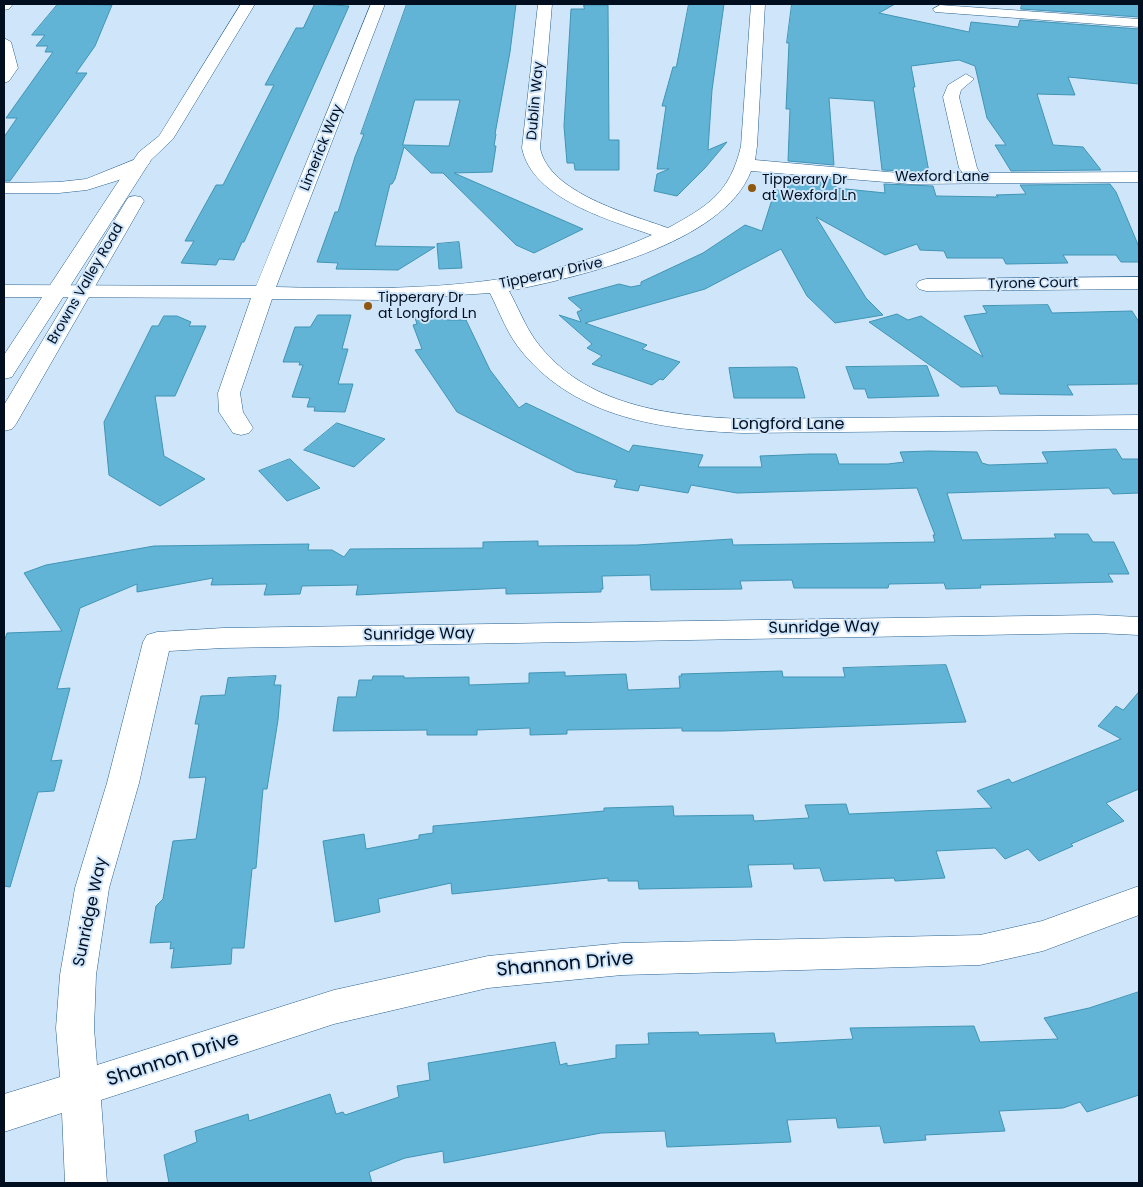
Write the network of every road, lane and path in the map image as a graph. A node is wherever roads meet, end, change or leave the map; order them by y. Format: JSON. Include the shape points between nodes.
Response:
{"nodes":[{"id":1,"x":248,"y":4,"type":"edge"},
{"id":2,"x":378,"y":4,"type":"edge"},
{"id":3,"x":545,"y":4,"type":"edge"},
{"id":4,"x":758,"y":4,"type":"edge"},
{"id":5,"x":940,"y":10,"type":"dead end"},
{"id":6,"x":1139,"y":23,"type":"edge"},
{"id":7,"x":4,"y":42,"type":"edge"},
{"id":8,"x":4,"y":78,"type":"edge"},
{"id":9,"x":966,"y":80,"type":"dead end"},
{"id":10,"x":161,"y":144,"type":"junction"},
{"id":11,"x":140,"y":162,"type":"junction"},
{"id":12,"x":746,"y":165,"type":"junction"},
{"id":13,"x":1139,"y":177,"type":"edge"},
{"id":14,"x":975,"y":178,"type":"junction"},
{"id":15,"x":4,"y":188,"type":"edge"},
{"id":16,"x":58,"y":188,"type":"junction"},
{"id":17,"x":109,"y":210,"type":"junction"},
{"id":18,"x":670,"y":235,"type":"junction"},
{"id":19,"x":1139,"y":283,"type":"edge"},
{"id":20,"x":496,"y":285,"type":"junction"},
{"id":21,"x":926,"y":285,"type":"dead end"},
{"id":22,"x":68,"y":290,"type":"junction"},
{"id":23,"x":4,"y":291,"type":"edge"},
{"id":24,"x":265,"y":292,"type":"junction"},
{"id":25,"x":4,"y":372,"type":"edge"},
{"id":26,"x":1139,"y":422,"type":"edge"},
{"id":27,"x":4,"y":424,"type":"edge"},
{"id":28,"x":241,"y":428,"type":"dead end"},
{"id":29,"x":1139,"y":626,"type":"edge"},
{"id":30,"x":1139,"y":900,"type":"edge"},
{"id":31,"x":80,"y":1090,"type":"junction"},
{"id":32,"x":4,"y":1113,"type":"edge"},
{"id":33,"x":86,"y":1183,"type":"edge"}],
"edges":[{"from":1,"to":10,"type":"street","name":"Browns Valley Road"},
{"from":2,"to":24,"type":"street","name":"Limerick Way"},
{"from":3,"to":18,"type":"street","name":"Dublin Way","via":[[531,148],[535,163],[548,180],[566,192]]},
{"from":4,"to":12,"type":"street","name":"Tipperary Drive"},
{"from":5,"to":6,"type":"street"},
{"from":7,"to":8,"type":"street","via":[[10,68]]},
{"from":9,"to":14,"type":"street","via":[[954,88],[951,97],[968,168]]},
{"from":10,"to":11,"type":"street","name":"Browns Valley Road"},
{"from":10,"to":22,"type":"street","name":"Browns Valley Road","via":[[165,155],[131,207]]},
{"from":11,"to":16,"type":"street","via":[[112,177]]},
{"from":11,"to":17,"type":"street","name":"Browns Valley Road"},
{"from":12,"to":14,"type":"street","name":"Wexford Lane","via":[[910,179]]},
{"from":12,"to":18,"type":"street","name":"Tipperary Drive","via":[[740,179],[710,213]]},
{"from":13,"to":14,"type":"street","name":"Wexford Lane"},
{"from":15,"to":16,"type":"street"},
{"from":16,"to":17,"type":"street","via":[[96,196]]},
{"from":17,"to":22,"type":"street","name":"Browns Valley Road"},
{"from":18,"to":20,"type":"street","name":"Tipperary Drive","via":[[603,264]]},
{"from":19,"to":21,"type":"street","name":"Tyrone Court"},
{"from":20,"to":24,"type":"street","name":"Tipperary Drive","via":[[409,293]]},
{"from":20,"to":26,"type":"street","name":"Longford Lane","via":[[529,348],[557,376],[597,401],[654,418],[743,426]]},
{"from":22,"to":23,"type":"street","name":"Tipperary Drive"},
{"from":22,"to":24,"type":"street","name":"Tipperary Drive"},
{"from":22,"to":25,"type":"street","name":"Browns Valley Road"},
{"from":22,"to":27,"type":"street","name":"Browns Valley Road"},
{"from":24,"to":28,"type":"street","name":"Limerick Way","via":[[229,393],[231,412]]},
{"from":29,"to":31,"type":"street","name":"Sunridge Way","via":[[1067,624],[223,638],[158,642],[123,783],[92,888],[77,992],[75,1028]]},
{"from":30,"to":31,"type":"street","name":"Shannon Drive","via":[[1043,936],[980,950],[622,959],[488,972],[334,1007]]},
{"from":31,"to":32,"type":"street","name":"Shannon Drive"},
{"from":31,"to":33,"type":"street"}]}
